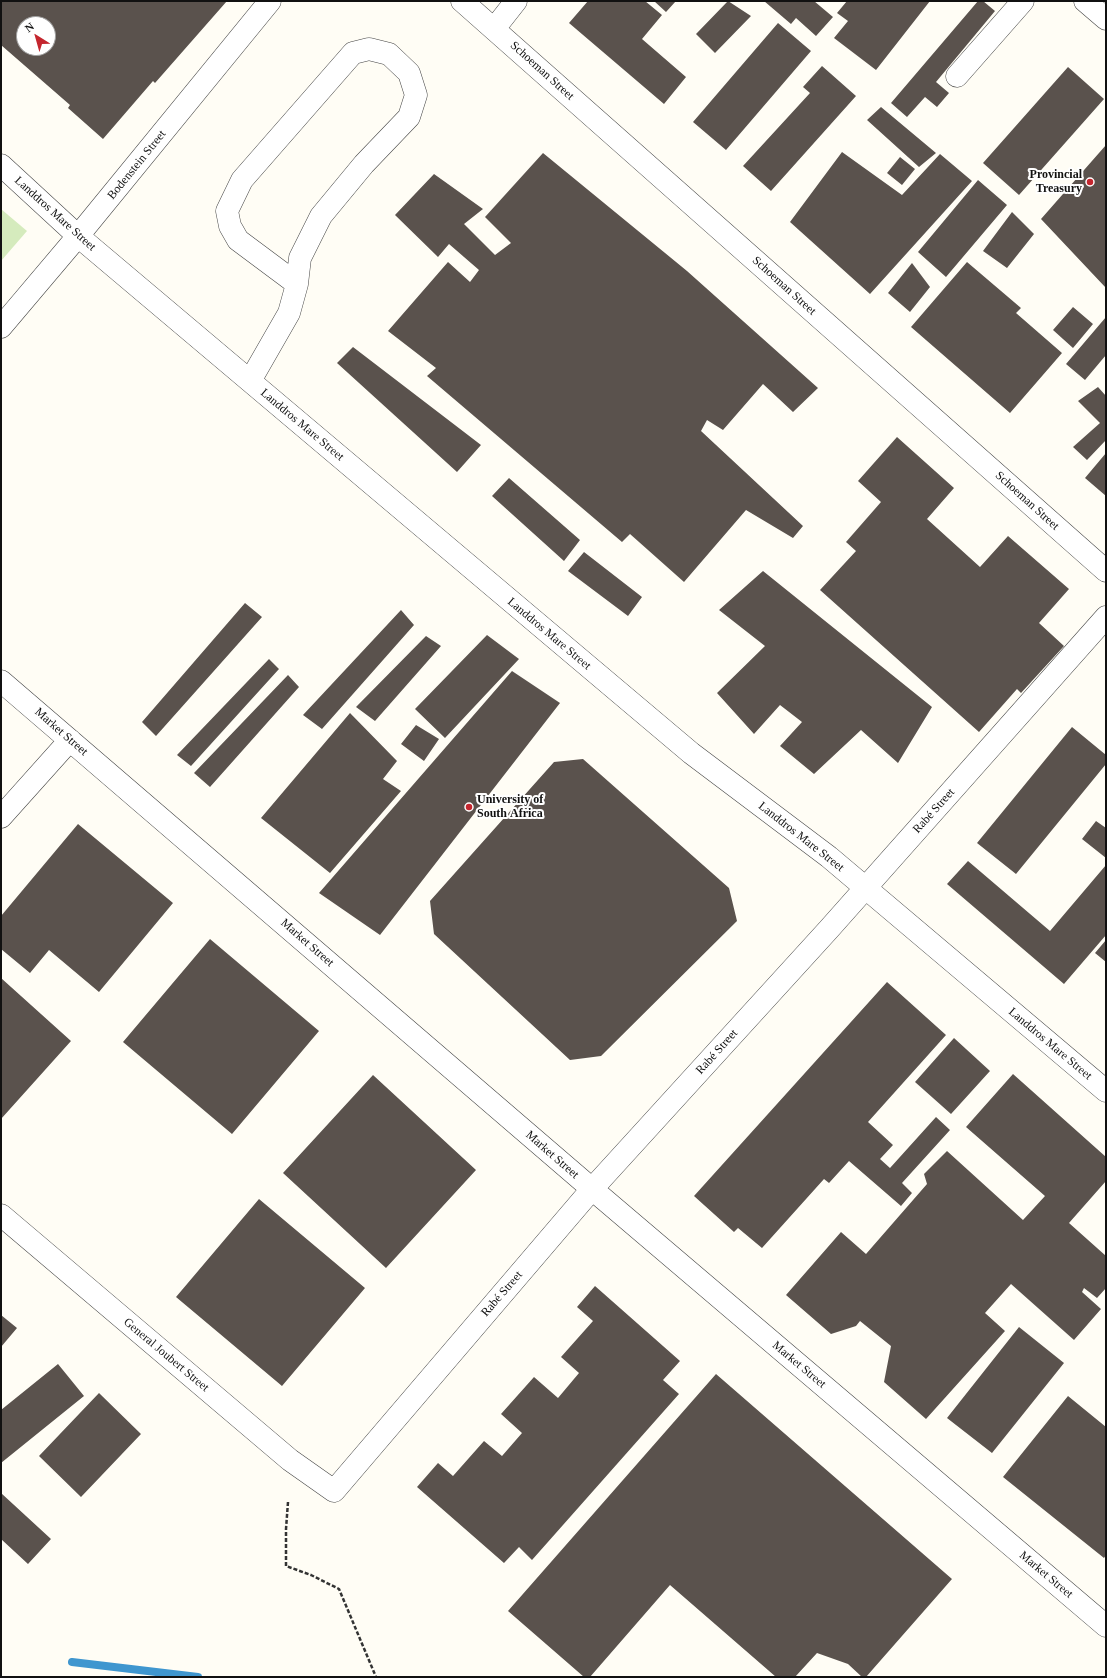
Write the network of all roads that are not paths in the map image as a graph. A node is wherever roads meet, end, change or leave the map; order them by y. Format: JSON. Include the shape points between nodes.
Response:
{"nodes":[{"id":1,"x":270,"y":1,"type":"edge"},
{"id":2,"x":462,"y":1,"type":"edge"},
{"id":3,"x":516,"y":1,"type":"edge"},
{"id":4,"x":1023,"y":1,"type":"edge"},
{"id":5,"x":1085,"y":1,"type":"edge"},
{"id":6,"x":1106,"y":19,"type":"edge"},
{"id":7,"x":494,"y":29,"type":"junction"},
{"id":8,"x":957,"y":76,"type":"dead end"},
{"id":9,"x":1,"y":165,"type":"edge"},
{"id":10,"x":78,"y":236,"type":"junction"},
{"id":11,"x":297,"y":284,"type":"junction"},
{"id":12,"x":1,"y":327,"type":"edge"},
{"id":13,"x":250,"y":381,"type":"junction"},
{"id":14,"x":1106,"y":571,"type":"edge"},
{"id":15,"x":1106,"y":617,"type":"edge"},
{"id":16,"x":1,"y":681,"type":"edge"},
{"id":17,"x":70,"y":740,"type":"junction"},
{"id":18,"x":1,"y":816,"type":"edge"},
{"id":19,"x":865,"y":888,"type":"junction"},
{"id":20,"x":1106,"y":1091,"type":"edge"},
{"id":21,"x":592,"y":1189,"type":"junction"},
{"id":22,"x":1,"y":1214,"type":"edge"},
{"id":23,"x":334,"y":1491,"type":"joint"},
{"id":24,"x":1106,"y":1626,"type":"edge"}],
"edges":[{"from":1,"to":10,"type":"street","name":"Bodenstein Street"},
{"from":2,"to":7,"type":"street","name":"Schoeman Street"},
{"from":3,"to":7,"type":"street"},
{"from":4,"to":8,"type":"street"},
{"from":5,"to":6,"type":"street"},
{"from":7,"to":14,"type":"street","name":"Schoeman Street"},
{"from":9,"to":10,"type":"street","name":"Landdros Mare Street"},
{"from":10,"to":12,"type":"street","name":"Bodenstein Street"},
{"from":10,"to":13,"type":"street","name":"Landdros Mare Street"},
{"from":11,"to":11,"type":"street","via":[[300,258],[321,216],[364,164],[409,117],[416,95],[409,73],[388,54],[369,49],[353,53],[242,180],[227,211],[230,226],[238,240]]},
{"from":11,"to":13,"type":"street","via":[[289,313]]},
{"from":13,"to":19,"type":"street","name":"Landdros Mare Street","via":[[690,753]]},
{"from":15,"to":19,"type":"street","name":"Rabé Street"},
{"from":16,"to":17,"type":"street","name":"Market Street"},
{"from":17,"to":18,"type":"street"},
{"from":17,"to":21,"type":"street","name":"Market Street"},
{"from":19,"to":20,"type":"street","name":"Landdros Mare Street"},
{"from":19,"to":21,"type":"street","name":"Rabé Street"},
{"from":21,"to":23,"type":"street","name":"Rabé Street"},
{"from":21,"to":24,"type":"street","name":"Market Street"},
{"from":22,"to":23,"type":"street","name":"General Joubert Street","via":[[290,1460]]}]}
